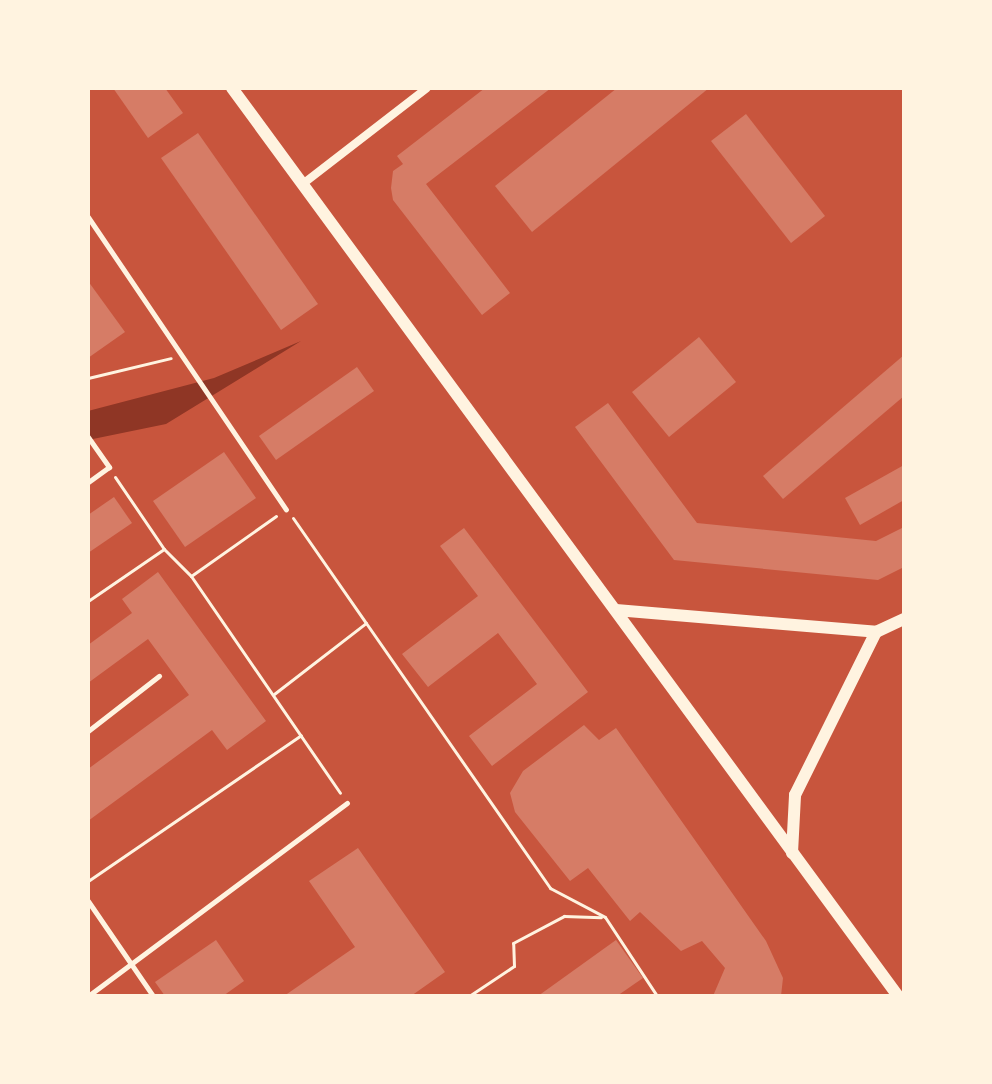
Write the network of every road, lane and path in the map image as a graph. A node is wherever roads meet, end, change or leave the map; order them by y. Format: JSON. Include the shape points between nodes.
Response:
{"nodes":[{"id":1,"x":232,"y":88,"type":"edge"},
{"id":2,"x":427,"y":88,"type":"edge"},
{"id":3,"x":304,"y":183,"type":"junction"},
{"id":4,"x":88,"y":217,"type":"edge"},
{"id":5,"x":182,"y":356,"type":"junction"},
{"id":6,"x":88,"y":378,"type":"edge"},
{"id":7,"x":88,"y":437,"type":"edge"},
{"id":8,"x":109,"y":467,"type":"junction"},
{"id":9,"x":88,"y":482,"type":"edge"},
{"id":10,"x":286,"y":509,"type":"junction"},
{"id":11,"x":164,"y":549,"type":"junction"},
{"id":12,"x":191,"y":576,"type":"junction"},
{"id":13,"x":88,"y":601,"type":"edge"},
{"id":14,"x":616,"y":610,"type":"junction"},
{"id":15,"x":904,"y":619,"type":"edge"},
{"id":16,"x":366,"y":623,"type":"junction"},
{"id":17,"x":876,"y":632,"type":"junction"},
{"id":18,"x":159,"y":676,"type":"dead end"},
{"id":19,"x":274,"y":694,"type":"junction"},
{"id":20,"x":88,"y":731,"type":"edge"},
{"id":21,"x":301,"y":735,"type":"junction"},
{"id":22,"x":347,"y":803,"type":"joint"},
{"id":23,"x":792,"y":853,"type":"junction"},
{"id":24,"x":88,"y":881,"type":"edge"},
{"id":25,"x":88,"y":901,"type":"edge"},
{"id":26,"x":605,"y":917,"type":"junction"},
{"id":27,"x":131,"y":964,"type":"junction"},
{"id":28,"x":88,"y":996,"type":"edge"},
{"id":29,"x":153,"y":996,"type":"edge"},
{"id":30,"x":469,"y":996,"type":"edge"},
{"id":31,"x":657,"y":996,"type":"edge"},
{"id":32,"x":898,"y":996,"type":"edge"}],
"edges":[{"from":1,"to":3,"type":"street"},
{"from":2,"to":3,"type":"street"},
{"from":3,"to":14,"type":"street"},
{"from":4,"to":5,"type":"lane"},
{"from":5,"to":6,"type":"path"},
{"from":5,"to":10,"type":"lane"},
{"from":7,"to":8,"type":"lane"},
{"from":8,"to":9,"type":"lane"},
{"from":8,"to":11,"type":"path"},
{"from":10,"to":12,"type":"path"},
{"from":10,"to":16,"type":"path"},
{"from":11,"to":12,"type":"path"},
{"from":11,"to":13,"type":"path"},
{"from":12,"to":19,"type":"path"},
{"from":14,"to":17,"type":"street"},
{"from":14,"to":23,"type":"street"},
{"from":15,"to":17,"type":"street"},
{"from":16,"to":19,"type":"path"},
{"from":16,"to":26,"type":"path","via":[[550,888]]},
{"from":17,"to":23,"type":"street","via":[[795,795]]},
{"from":18,"to":20,"type":"lane"},
{"from":19,"to":21,"type":"path"},
{"from":21,"to":22,"type":"path"},
{"from":21,"to":24,"type":"path"},
{"from":22,"to":27,"type":"lane"},
{"from":23,"to":32,"type":"street"},
{"from":25,"to":27,"type":"lane"},
{"from":26,"to":30,"type":"path","via":[[564,916],[513,943],[514,966]]},
{"from":26,"to":31,"type":"path"},
{"from":27,"to":28,"type":"lane"},
{"from":27,"to":29,"type":"lane"}]}
